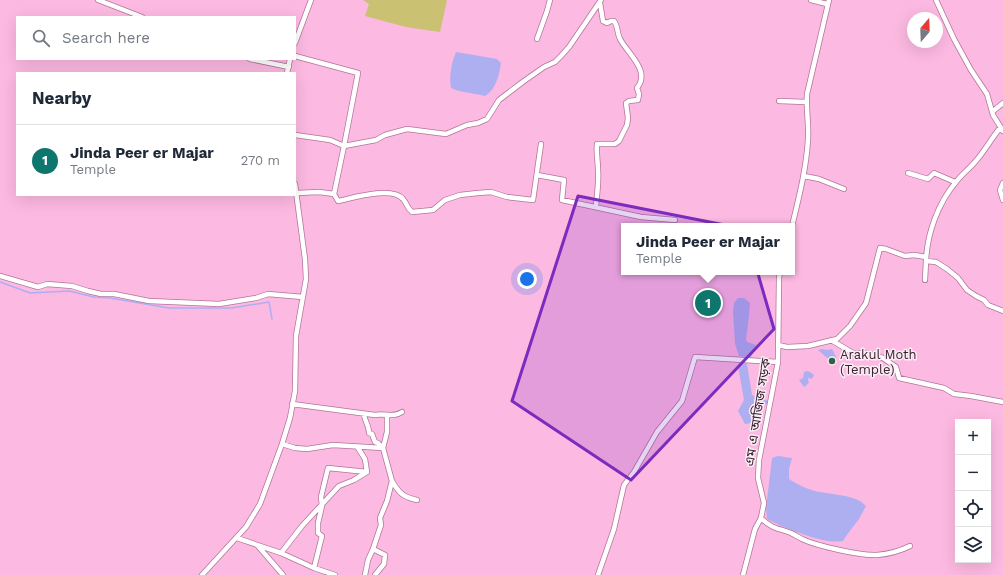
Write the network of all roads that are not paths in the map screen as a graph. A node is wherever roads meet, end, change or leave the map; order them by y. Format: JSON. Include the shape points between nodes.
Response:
{"nodes":[{"id":1,"x":98,"y":0,"type":"edge"},
{"id":2,"x":311,"y":0,"type":"edge"},
{"id":3,"x":550,"y":0,"type":"edge"},
{"id":4,"x":811,"y":0,"type":"edge"},
{"id":5,"x":936,"y":0,"type":"edge"},
{"id":6,"x":601,"y":2,"type":"edge"},
{"id":7,"x":828,"y":2,"type":"edge"},
{"id":8,"x":139,"y":16,"type":"edge"},
{"id":9,"x":537,"y":39,"type":"dead end"},
{"id":10,"x":296,"y":40,"type":"edge"},
{"id":11,"x":296,"y":56,"type":"edge"},
{"id":12,"x":255,"y":60,"type":"edge"},
{"id":13,"x":290,"y":60,"type":"edge"},
{"id":14,"x":289,"y":67,"type":"junction"},
{"id":15,"x":287,"y":72,"type":"edge"},
{"id":16,"x":779,"y":101,"type":"dead end"},
{"id":17,"x":806,"y":102,"type":"junction"},
{"id":18,"x":1003,"y":103,"type":"edge"},
{"id":19,"x":992,"y":112,"type":"junction"},
{"id":20,"x":1002,"y":130,"type":"edge"},
{"id":21,"x":296,"y":135,"type":"edge"},
{"id":22,"x":541,"y":144,"type":"dead end"},
{"id":23,"x":344,"y":146,"type":"junction"},
{"id":24,"x":908,"y":173,"type":"dead end"},
{"id":25,"x":537,"y":175,"type":"junction"},
{"id":26,"x":804,"y":176,"type":"junction"},
{"id":27,"x":955,"y":182,"type":"junction"},
{"id":28,"x":1003,"y":183,"type":"edge"},
{"id":29,"x":296,"y":189,"type":"edge"},
{"id":30,"x":844,"y":189,"type":"dead end"},
{"id":31,"x":297,"y":194,"type":"junction"},
{"id":32,"x":334,"y":194,"type":"junction"},
{"id":33,"x":1003,"y":200,"type":"edge"},
{"id":34,"x":596,"y":206,"type":"junction"},
{"id":35,"x":675,"y":220,"type":"dead end"},
{"id":36,"x":793,"y":223,"type":"edge"},
{"id":37,"x":926,"y":259,"type":"junction"},
{"id":38,"x":780,"y":275,"type":"edge"},
{"id":39,"x":0,"y":276,"type":"edge"},
{"id":40,"x":925,"y":280,"type":"dead end"},
{"id":41,"x":303,"y":296,"type":"junction"},
{"id":42,"x":1003,"y":311,"type":"edge"},
{"id":43,"x":831,"y":340,"type":"junction"},
{"id":44,"x":778,"y":345,"type":"junction"},
{"id":45,"x":778,"y":362,"type":"junction"},
{"id":46,"x":1003,"y":402,"type":"edge"},
{"id":47,"x":292,"y":404,"type":"junction"},
{"id":48,"x":402,"y":412,"type":"dead end"},
{"id":49,"x":364,"y":414,"type":"junction"},
{"id":50,"x":387,"y":415,"type":"junction"},
{"id":51,"x":282,"y":444,"type":"junction"},
{"id":52,"x":358,"y":448,"type":"junction"},
{"id":53,"x":383,"y":448,"type":"junction"},
{"id":54,"x":366,"y":472,"type":"junction"},
{"id":55,"x":392,"y":481,"type":"junction"},
{"id":56,"x":417,"y":500,"type":"dead end"},
{"id":57,"x":322,"y":506,"type":"junction"},
{"id":58,"x":761,"y":518,"type":"junction"},
{"id":59,"x":237,"y":538,"type":"junction"},
{"id":60,"x":258,"y":545,"type":"junction"},
{"id":61,"x":910,"y":546,"type":"dead end"},
{"id":62,"x":373,"y":549,"type":"junction"},
{"id":63,"x":281,"y":553,"type":"junction"},
{"id":64,"x":314,"y":568,"type":"junction"},
{"id":65,"x":202,"y":575,"type":"edge"},
{"id":66,"x":283,"y":575,"type":"edge"},
{"id":67,"x":335,"y":575,"type":"edge"},
{"id":68,"x":365,"y":575,"type":"edge"},
{"id":69,"x":375,"y":575,"type":"edge"},
{"id":70,"x":598,"y":575,"type":"edge"},
{"id":71,"x":743,"y":575,"type":"edge"}],
"edges":[{"from":1,"to":8,"type":"street"},
{"from":2,"to":10,"type":"street"},
{"from":3,"to":9,"type":"street"},
{"from":4,"to":7,"type":"street"},
{"from":5,"to":19,"type":"street","via":[[954,39],[987,94]]},
{"from":6,"to":23,"type":"street","via":[[561,56],[498,100],[487,119],[467,124],[446,134],[407,129],[376,140]]},
{"from":6,"to":34,"type":"street","via":[[603,21],[614,21],[617,24],[621,39],[642,72],[637,88],[640,98],[626,103],[627,125],[619,141],[615,144],[597,144]]},
{"from":7,"to":17,"type":"street"},
{"from":11,"to":23,"type":"street","via":[[358,73]]},
{"from":12,"to":14,"type":"street"},
{"from":13,"to":14,"type":"street"},
{"from":14,"to":15,"type":"street"},
{"from":16,"to":17,"type":"street"},
{"from":17,"to":26,"type":"street","via":[[808,138]]},
{"from":18,"to":19,"type":"street"},
{"from":19,"to":20,"type":"street"},
{"from":20,"to":27,"type":"street","via":[[992,137],[976,162]]},
{"from":21,"to":23,"type":"street","via":[[330,140]]},
{"from":22,"to":25,"type":"street"},
{"from":23,"to":32,"type":"street"},
{"from":24,"to":27,"type":"street","via":[[928,179],[934,173]]},
{"from":25,"to":32,"type":"street","via":[[533,200],[478,192],[445,200],[433,210],[421,212],[412,212],[403,199],[386,192],[338,201]]},
{"from":25,"to":34,"type":"street","via":[[564,180],[562,200]]},
{"from":26,"to":30,"type":"street"},
{"from":26,"to":36,"type":"street"},
{"from":27,"to":37,"type":"street","via":[[934,224],[927,244]]},
{"from":28,"to":33,"type":"street","via":[[1000,190]]},
{"from":29,"to":31,"type":"street"},
{"from":31,"to":32,"type":"street"},
{"from":31,"to":41,"type":"street","via":[[305,259],[306,279]]},
{"from":34,"to":35,"type":"street","via":[[641,217]]},
{"from":37,"to":40,"type":"street"},
{"from":37,"to":42,"type":"street","via":[[946,269],[958,278],[967,290],[988,305]]},
{"from":37,"to":43,"type":"street","via":[[880,248],[866,303],[838,339]]},
{"from":38,"to":44,"type":"street","name":"এম এ আজিজ সড়ক"},
{"from":39,"to":41,"type":"street","via":[[38,287],[47,284],[72,286],[149,301],[219,304],[268,294]]},
{"from":41,"to":47,"type":"street","via":[[296,336],[295,391]]},
{"from":43,"to":44,"type":"street","via":[[808,346]]},
{"from":43,"to":46,"type":"street","via":[[853,353],[866,353],[883,358],[896,367],[899,378],[944,388],[954,394]]},
{"from":44,"to":45,"type":"street","name":"এম এ আজিজ সড়ক"},
{"from":45,"to":58,"type":"street","name":"এম এ আজিজ সড়ক","via":[[759,460],[758,478],[764,503]]},
{"from":45,"to":70,"type":"street","via":[[695,357],[682,401],[657,432],[624,485],[614,529]]},
{"from":47,"to":49,"type":"street"},
{"from":47,"to":51,"type":"street"},
{"from":48,"to":50,"type":"street","via":[[397,416]]},
{"from":49,"to":50,"type":"street"},
{"from":49,"to":53,"type":"street","via":[[369,433]]},
{"from":50,"to":53,"type":"street","via":[[387,432]]},
{"from":51,"to":52,"type":"street","via":[[307,449],[333,446]]},
{"from":51,"to":59,"type":"street","via":[[260,504]]},
{"from":52,"to":53,"type":"street"},
{"from":52,"to":54,"type":"street","via":[[365,459]]},
{"from":53,"to":55,"type":"street"},
{"from":54,"to":57,"type":"street","via":[[339,486]]},
{"from":54,"to":57,"type":"street","via":[[328,468],[321,497]]},
{"from":55,"to":56,"type":"street","via":[[398,491],[407,498]]},
{"from":55,"to":62,"type":"street"},
{"from":57,"to":63,"type":"street"},
{"from":57,"to":64,"type":"street","via":[[318,523],[318,533],[322,536]]},
{"from":58,"to":61,"type":"street","via":[[769,526],[802,539],[858,553],[876,555],[900,551]]},
{"from":58,"to":71,"type":"street","name":"এম এ আজিজ সড়ক","via":[[755,529]]},
{"from":59,"to":60,"type":"street"},
{"from":59,"to":65,"type":"street"},
{"from":60,"to":63,"type":"street"},
{"from":60,"to":66,"type":"street"},
{"from":62,"to":68,"type":"street"},
{"from":62,"to":69,"type":"street","via":[[385,555],[384,564]]},
{"from":63,"to":64,"type":"street"},
{"from":64,"to":67,"type":"street"}]}
